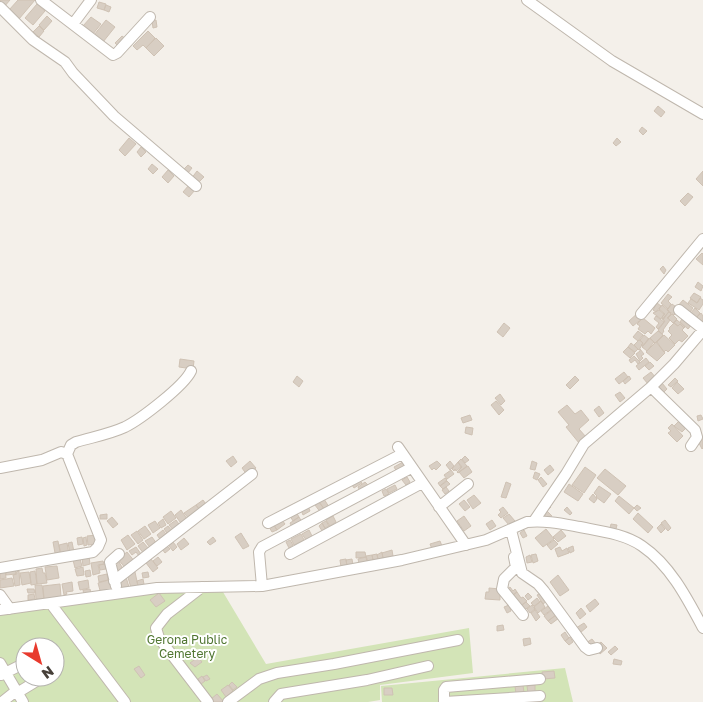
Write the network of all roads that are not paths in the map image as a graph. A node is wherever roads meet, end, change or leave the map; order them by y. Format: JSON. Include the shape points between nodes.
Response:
{"nodes":[{"id":1,"x":41,"y":0,"type":"edge"},
{"id":2,"x":91,"y":0,"type":"edge"},
{"id":3,"x":527,"y":0,"type":"edge"},
{"id":4,"x":0,"y":7,"type":"edge"},
{"id":5,"x":150,"y":17,"type":"dead end"},
{"id":6,"x":73,"y":24,"type":"junction"},
{"id":7,"x":703,"y":114,"type":"edge"},
{"id":8,"x":196,"y":186,"type":"dead end"},
{"id":9,"x":703,"y":239,"type":"edge"},
{"id":10,"x":679,"y":310,"type":"dead end"},
{"id":11,"x":642,"y":314,"type":"dead end"},
{"id":12,"x":703,"y":330,"type":"edge"},
{"id":13,"x":191,"y":371,"type":"dead end"},
{"id":14,"x":651,"y":387,"type":"junction"},
{"id":15,"x":691,"y":446,"type":"dead end"},
{"id":16,"x":67,"y":454,"type":"junction"},
{"id":17,"x":0,"y":468,"type":"edge"},
{"id":18,"x":411,"y":468,"type":"junction"},
{"id":19,"x":252,"y":474,"type":"dead end"},
{"id":20,"x":422,"y":484,"type":"junction"},
{"id":21,"x":468,"y":484,"type":"dead end"},
{"id":22,"x":439,"y":507,"type":"junction"},
{"id":23,"x":534,"y":521,"type":"junction"},
{"id":24,"x":268,"y":523,"type":"dead end"},
{"id":25,"x":510,"y":530,"type":"junction"},
{"id":26,"x":466,"y":545,"type":"junction"},
{"id":27,"x":119,"y":554,"type":"dead end"},
{"id":28,"x":290,"y":554,"type":"dead end"},
{"id":29,"x":0,"y":568,"type":"edge"},
{"id":30,"x":114,"y":581,"type":"junction"},
{"id":31,"x":262,"y":586,"type":"junction"},
{"id":32,"x":203,"y":587,"type":"junction"},
{"id":33,"x":118,"y":594,"type":"junction"},
{"id":34,"x":0,"y":595,"type":"edge"},
{"id":35,"x":52,"y":604,"type":"junction"},
{"id":36,"x":5,"y":610,"type":"edge"},
{"id":37,"x":523,"y":615,"type":"dead end"},
{"id":38,"x":703,"y":628,"type":"edge"},
{"id":39,"x":458,"y":640,"type":"dead end"},
{"id":40,"x":597,"y":648,"type":"dead end"},
{"id":41,"x":392,"y":653,"type":"junction"},
{"id":42,"x":15,"y":666,"type":"edge"},
{"id":43,"x":428,"y":666,"type":"dead end"},
{"id":44,"x":2,"y":671,"type":"edge"},
{"id":45,"x":393,"y":674,"type":"junction"},
{"id":46,"x":487,"y":683,"type":"junction"},
{"id":47,"x":26,"y":687,"type":"edge"},
{"id":48,"x":16,"y":692,"type":"junction"},
{"id":49,"x":540,"y":699,"type":"edge"},
{"id":50,"x":488,"y":701,"type":"edge"},
{"id":51,"x":2,"y":702,"type":"edge"},
{"id":52,"x":23,"y":702,"type":"edge"},
{"id":53,"x":125,"y":702,"type":"edge"},
{"id":54,"x":208,"y":702,"type":"edge"},
{"id":55,"x":228,"y":702,"type":"edge"},
{"id":56,"x":274,"y":702,"type":"edge"},
{"id":57,"x":444,"y":702,"type":"edge"}],
"edges":[{"from":1,"to":6,"type":"street"},
{"from":2,"to":6,"type":"street"},
{"from":3,"to":7,"type":"street","via":[[612,61]]},
{"from":4,"to":8,"type":"street","via":[[33,40],[65,62],[114,116]]},
{"from":5,"to":6,"type":"street","via":[[113,55]]},
{"from":9,"to":11,"type":"street"},
{"from":10,"to":12,"type":"street"},
{"from":12,"to":14,"type":"street"},
{"from":13,"to":16,"type":"street","via":[[183,383],[132,422],[114,432],[76,442]]},
{"from":14,"to":15,"type":"street","via":[[695,430],[697,436]]},
{"from":14,"to":23,"type":"street","via":[[604,419],[579,451]]},
{"from":16,"to":17,"type":"street","via":[[61,452],[42,460]]},
{"from":16,"to":29,"type":"street","via":[[100,544],[93,552]]},
{"from":18,"to":20,"type":"street"},
{"from":18,"to":24,"type":"street","via":[[400,451]]},
{"from":18,"to":31,"type":"street","via":[[262,547],[259,552]]},
{"from":19,"to":30,"type":"street"},
{"from":20,"to":22,"type":"street"},
{"from":20,"to":28,"type":"street"},
{"from":21,"to":22,"type":"street"},
{"from":22,"to":26,"type":"street"},
{"from":23,"to":25,"type":"street"},
{"from":23,"to":38,"type":"street","via":[[606,532],[642,545],[666,568]]},
{"from":25,"to":26,"type":"street"},
{"from":25,"to":37,"type":"street","via":[[516,567],[504,579],[502,589]]},
{"from":25,"to":40,"type":"street","via":[[522,573],[544,591],[585,647],[589,650]]},
{"from":26,"to":31,"type":"street"},
{"from":27,"to":30,"type":"street","via":[[110,562]]},
{"from":30,"to":33,"type":"street"},
{"from":31,"to":32,"type":"street"},
{"from":32,"to":33,"type":"street","via":[[157,588]]},
{"from":32,"to":54,"type":"street","via":[[167,614],[156,628],[159,638]]},
{"from":33,"to":35,"type":"street"},
{"from":34,"to":36,"type":"street"},
{"from":35,"to":36,"type":"street"},
{"from":35,"to":53,"type":"street"},
{"from":39,"to":41,"type":"street"},
{"from":41,"to":45,"type":"street"},
{"from":41,"to":55,"type":"street","via":[[265,676]]},
{"from":42,"to":44,"type":"street"},
{"from":43,"to":45,"type":"street"},
{"from":44,"to":48,"type":"street"},
{"from":45,"to":56,"type":"street","via":[[281,694]]},
{"from":46,"to":49,"type":"street","via":[[540,676]]},
{"from":46,"to":50,"type":"street"},
{"from":46,"to":57,"type":"street","via":[[446,687]]},
{"from":47,"to":48,"type":"street"},
{"from":48,"to":51,"type":"street"},
{"from":48,"to":52,"type":"street"},
{"from":49,"to":50,"type":"street"},
{"from":50,"to":57,"type":"street"}]}
